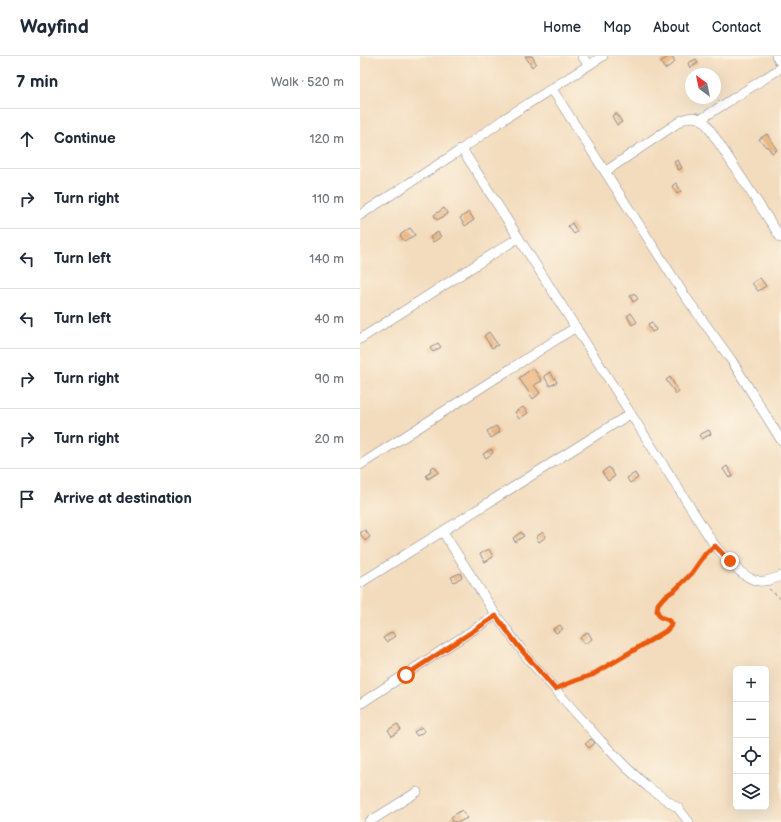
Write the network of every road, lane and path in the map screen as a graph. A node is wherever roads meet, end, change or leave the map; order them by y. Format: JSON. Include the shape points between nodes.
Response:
{"nodes":[{"id":1,"x":582,"y":56,"type":"edge"},
{"id":2,"x":603,"y":56,"type":"edge"},
{"id":3,"x":588,"y":65,"type":"junction"},
{"id":4,"x":781,"y":68,"type":"edge"},
{"id":5,"x":552,"y":88,"type":"junction"},
{"id":6,"x":701,"y":119,"type":"junction"},
{"id":7,"x":462,"y":150,"type":"junction"},
{"id":8,"x":606,"y":171,"type":"junction"},
{"id":9,"x":360,"y":215,"type":"edge"},
{"id":10,"x":518,"y":238,"type":"junction"},
{"id":11,"x":781,"y":238,"type":"edge"},
{"id":12,"x":576,"y":327,"type":"junction"},
{"id":13,"x":360,"y":339,"type":"edge"},
{"id":14,"x":630,"y":414,"type":"junction"},
{"id":15,"x":781,"y":440,"type":"edge"},
{"id":16,"x":360,"y":465,"type":"edge"},
{"id":17,"x":443,"y":532,"type":"junction"},
{"id":18,"x":715,"y":546,"type":"junction"},
{"id":19,"x":781,"y":576,"type":"edge"},
{"id":20,"x":759,"y":581,"type":"junction"},
{"id":21,"x":360,"y":583,"type":"edge"},
{"id":22,"x":781,"y":599,"type":"edge"},
{"id":23,"x":496,"y":616,"type":"junction"},
{"id":24,"x":555,"y":689,"type":"junction"},
{"id":25,"x":360,"y":704,"type":"edge"},
{"id":26,"x":417,"y":792,"type":"dead end"},
{"id":27,"x":369,"y":822,"type":"edge"},
{"id":28,"x":689,"y":822,"type":"edge"}],
"edges":[{"from":1,"to":3,"type":"street"},
{"from":2,"to":3,"type":"street"},
{"from":3,"to":5,"type":"street"},
{"from":4,"to":6,"type":"street"},
{"from":5,"to":7,"type":"street","via":[[487,130]]},
{"from":5,"to":8,"type":"street"},
{"from":6,"to":8,"type":"street","via":[[689,117],[682,120]]},
{"from":6,"to":11,"type":"street"},
{"from":7,"to":9,"type":"street"},
{"from":7,"to":10,"type":"street"},
{"from":8,"to":15,"type":"street"},
{"from":10,"to":12,"type":"street"},
{"from":10,"to":13,"type":"street"},
{"from":12,"to":14,"type":"street"},
{"from":12,"to":16,"type":"street"},
{"from":14,"to":17,"type":"street"},
{"from":14,"to":18,"type":"street"},
{"from":17,"to":21,"type":"street"},
{"from":17,"to":23,"type":"street"},
{"from":18,"to":20,"type":"street","via":[[744,575]]},
{"from":18,"to":24,"type":"path","via":[[706,553],[692,573],[658,604],[657,611],[660,617],[672,624],[666,631],[592,675]]},
{"from":19,"to":20,"type":"street"},
{"from":20,"to":22,"type":"path"},
{"from":23,"to":24,"type":"street"},
{"from":23,"to":25,"type":"street"},
{"from":24,"to":28,"type":"street","via":[[627,768],[678,808]]},
{"from":26,"to":27,"type":"street"}]}
